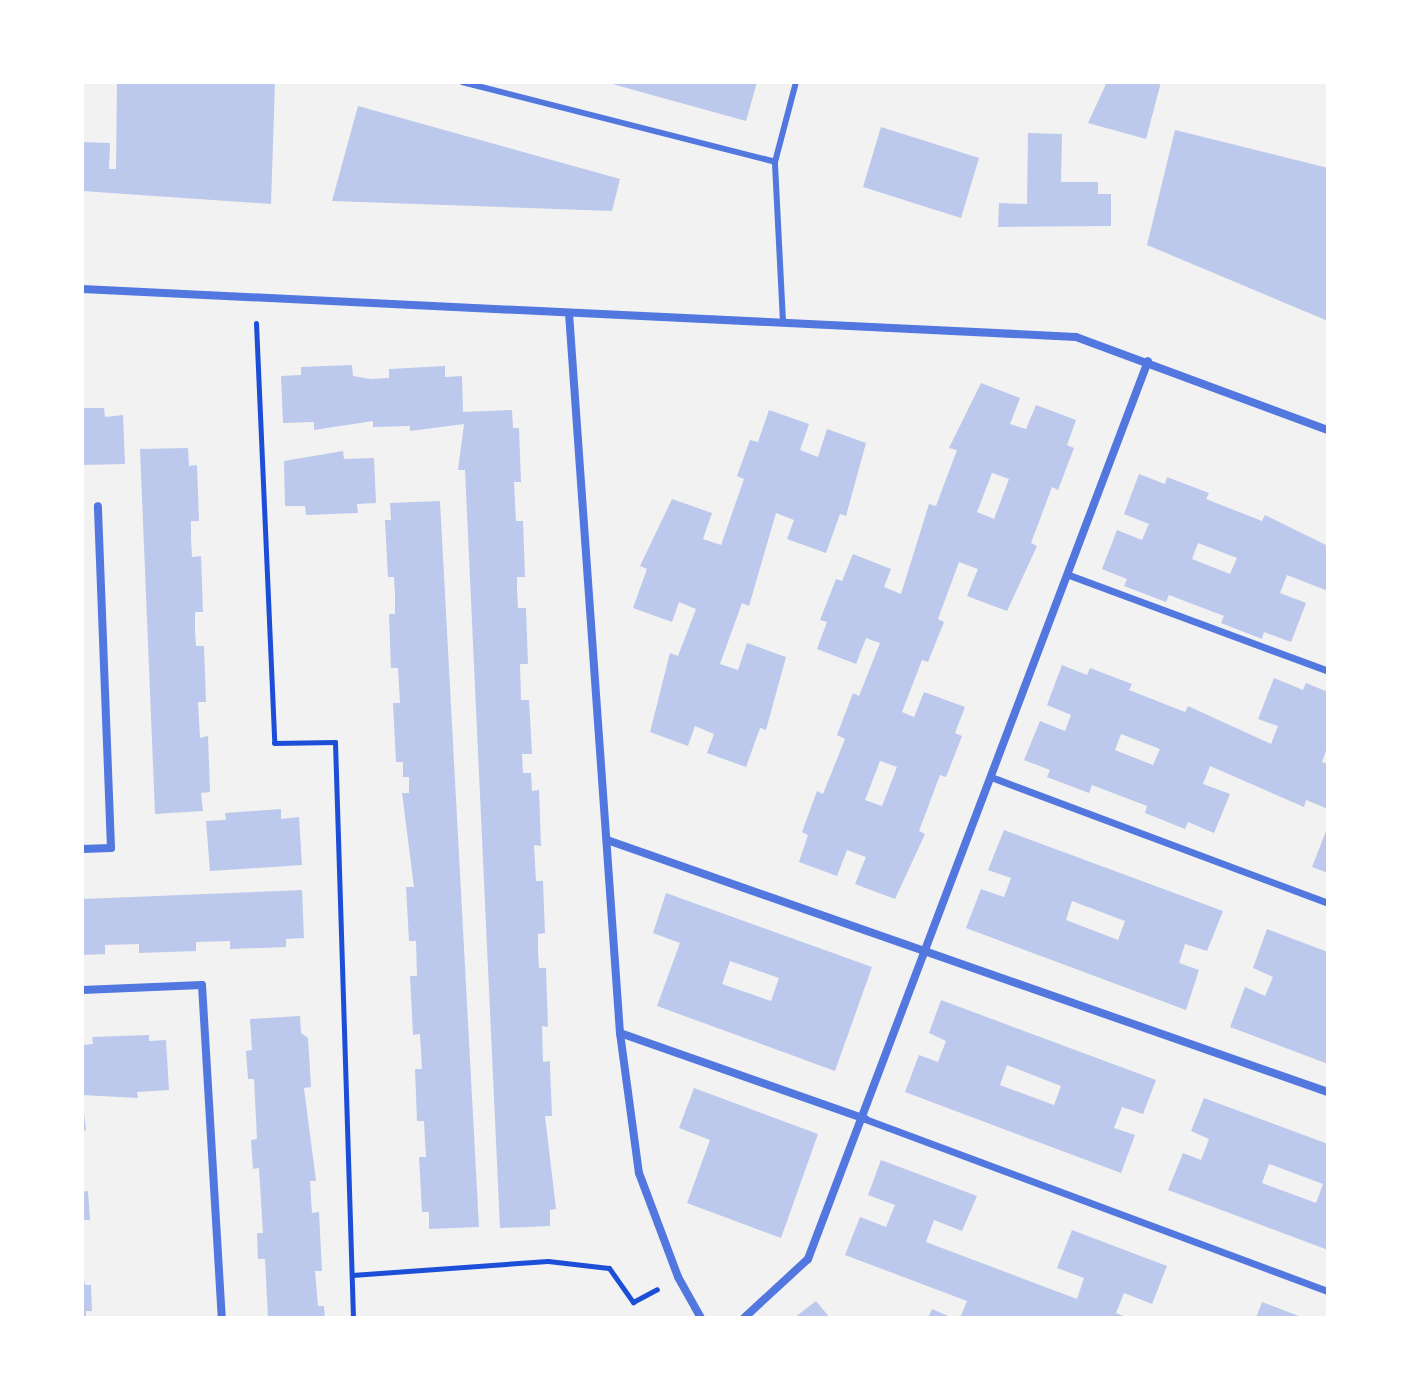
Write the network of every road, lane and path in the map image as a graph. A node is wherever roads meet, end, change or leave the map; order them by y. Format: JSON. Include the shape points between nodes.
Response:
{"nodes":[{"id":1,"x":462,"y":82,"type":"edge"},
{"id":2,"x":796,"y":82,"type":"edge"},
{"id":3,"x":775,"y":162,"type":"junction"},
{"id":4,"x":82,"y":289,"type":"edge"},
{"id":5,"x":255,"y":298,"type":"junction"},
{"id":6,"x":569,"y":313,"type":"junction"},
{"id":7,"x":783,"y":322,"type":"junction"},
{"id":8,"x":1148,"y":361,"type":"junction"},
{"id":9,"x":1328,"y":430,"type":"edge"},
{"id":10,"x":98,"y":506,"type":"dead end"},
{"id":11,"x":1069,"y":575,"type":"junction"},
{"id":12,"x":1328,"y":671,"type":"edge"},
{"id":13,"x":991,"y":777,"type":"junction"},
{"id":14,"x":607,"y":840,"type":"junction"},
{"id":15,"x":82,"y":849,"type":"edge"},
{"id":16,"x":1328,"y":903,"type":"edge"},
{"id":17,"x":928,"y":951,"type":"junction"},
{"id":18,"x":82,"y":990,"type":"edge"},
{"id":19,"x":620,"y":1033,"type":"junction"},
{"id":20,"x":1328,"y":1092,"type":"edge"},
{"id":21,"x":865,"y":1119,"type":"junction"},
{"id":22,"x":352,"y":1275,"type":"junction"},
{"id":23,"x":678,"y":1277,"type":"junction"},
{"id":24,"x":1328,"y":1291,"type":"edge"},
{"id":25,"x":222,"y":1318,"type":"edge"},
{"id":26,"x":353,"y":1318,"type":"edge"},
{"id":27,"x":701,"y":1318,"type":"edge"},
{"id":28,"x":744,"y":1318,"type":"edge"}],
"edges":[{"from":1,"to":3,"type":"lane"},
{"from":2,"to":3,"type":"lane"},
{"from":3,"to":7,"type":"lane"},
{"from":4,"to":5,"type":"street"},
{"from":5,"to":6,"type":"street"},
{"from":5,"to":22,"type":"path","via":[[274,743],[335,742]]},
{"from":6,"to":7,"type":"street"},
{"from":6,"to":14,"type":"street"},
{"from":7,"to":8,"type":"street","via":[[1076,337]]},
{"from":8,"to":9,"type":"street"},
{"from":8,"to":11,"type":"street"},
{"from":10,"to":15,"type":"street","via":[[111,848]]},
{"from":11,"to":12,"type":"street"},
{"from":11,"to":13,"type":"street"},
{"from":13,"to":16,"type":"street"},
{"from":13,"to":17,"type":"street"},
{"from":14,"to":17,"type":"street"},
{"from":14,"to":19,"type":"street"},
{"from":17,"to":20,"type":"street"},
{"from":17,"to":21,"type":"street"},
{"from":18,"to":25,"type":"street","via":[[202,985]]},
{"from":19,"to":21,"type":"street"},
{"from":19,"to":23,"type":"street","via":[[639,1173]]},
{"from":21,"to":24,"type":"street"},
{"from":21,"to":28,"type":"street","via":[[808,1259]]},
{"from":22,"to":23,"type":"path","via":[[548,1261],[609,1268],[633,1302]]},
{"from":22,"to":26,"type":"path"},
{"from":23,"to":27,"type":"street"}]}
